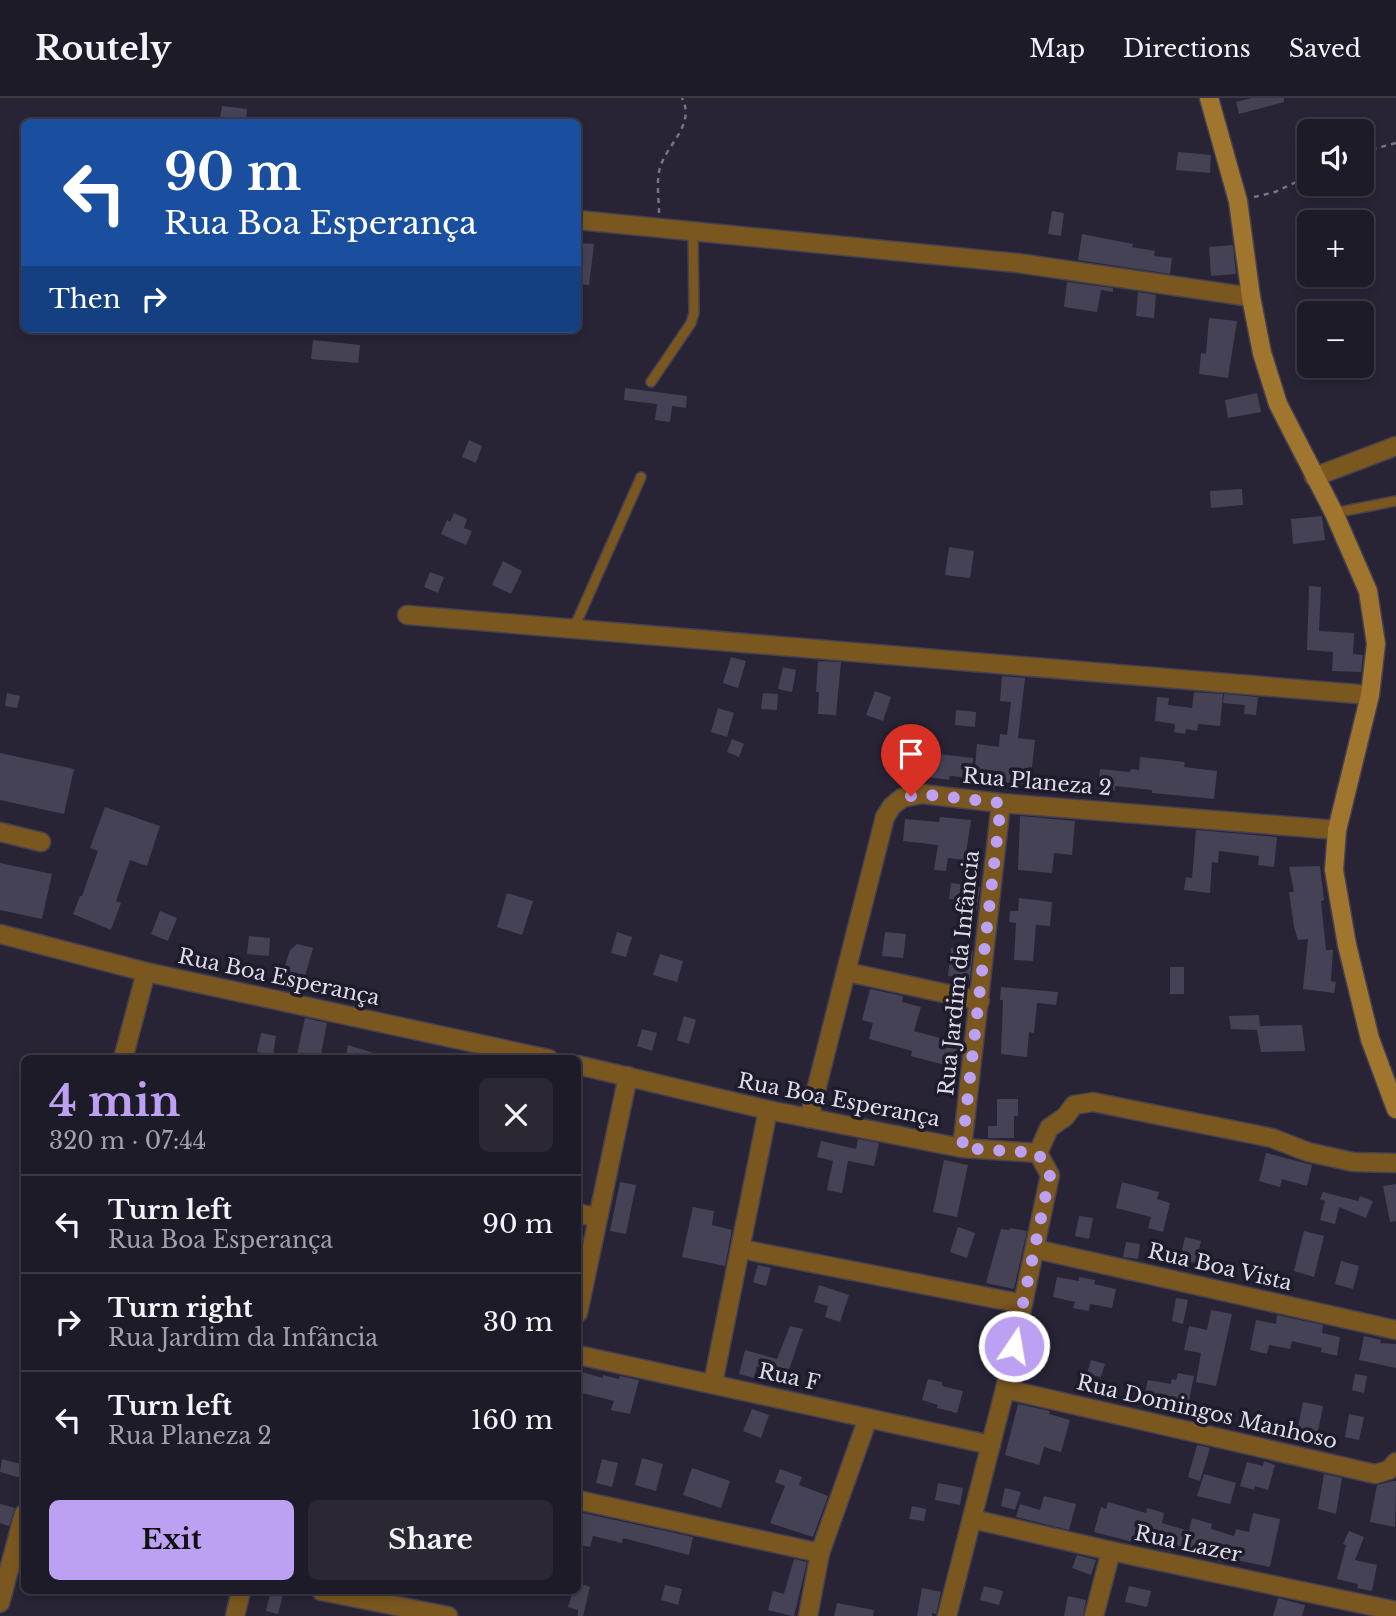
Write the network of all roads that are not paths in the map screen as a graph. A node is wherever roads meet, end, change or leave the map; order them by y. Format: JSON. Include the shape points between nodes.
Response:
{"nodes":[{"id":1,"x":1209,"y":98,"type":"edge"},
{"id":2,"x":581,"y":220,"type":"edge"},
{"id":3,"x":693,"y":230,"type":"junction"},
{"id":4,"x":1251,"y":297,"type":"junction"},
{"id":5,"x":651,"y":382,"type":"dead end"},
{"id":6,"x":1396,"y":446,"type":"edge"},
{"id":7,"x":641,"y":477,"type":"dead end"},
{"id":8,"x":1314,"y":477,"type":"junction"},
{"id":9,"x":1396,"y":500,"type":"edge"},
{"id":10,"x":1334,"y":513,"type":"junction"},
{"id":11,"x":407,"y":615,"type":"dead end"},
{"id":12,"x":574,"y":628,"type":"junction"},
{"id":13,"x":1370,"y":695,"type":"junction"},
{"id":14,"x":1001,"y":803,"type":"junction"},
{"id":15,"x":1337,"y":830,"type":"junction"},
{"id":16,"x":0,"y":832,"type":"edge"},
{"id":17,"x":41,"y":842,"type":"dead end"},
{"id":18,"x":0,"y":934,"type":"edge"},
{"id":19,"x":146,"y":972,"type":"junction"},
{"id":20,"x":847,"y":972,"type":"junction"},
{"id":21,"x":980,"y":1001,"type":"junction"},
{"id":22,"x":124,"y":1055,"type":"edge"},
{"id":23,"x":530,"y":1055,"type":"edge"},
{"id":24,"x":581,"y":1066,"type":"edge"},
{"id":25,"x":628,"y":1076,"type":"junction"},
{"id":26,"x":1396,"y":1109,"type":"edge"},
{"id":27,"x":768,"y":1111,"type":"junction"},
{"id":28,"x":809,"y":1118,"type":"junction"},
{"id":29,"x":962,"y":1148,"type":"junction"},
{"id":30,"x":1038,"y":1153,"type":"junction"},
{"id":31,"x":1396,"y":1163,"type":"edge"},
{"id":32,"x":581,"y":1214,"type":"edge"},
{"id":33,"x":597,"y":1218,"type":"junction"},
{"id":34,"x":1035,"y":1248,"type":"junction"},
{"id":35,"x":741,"y":1249,"type":"junction"},
{"id":36,"x":581,"y":1298,"type":"edge"},
{"id":37,"x":1023,"y":1304,"type":"junction"},
{"id":38,"x":1396,"y":1330,"type":"edge"},
{"id":39,"x":581,"y":1356,"type":"edge"},
{"id":40,"x":713,"y":1383,"type":"junction"},
{"id":41,"x":1005,"y":1389,"type":"junction"},
{"id":42,"x":868,"y":1418,"type":"junction"},
{"id":43,"x":991,"y":1445,"type":"junction"},
{"id":44,"x":1396,"y":1462,"type":"edge"},
{"id":45,"x":581,"y":1501,"type":"edge"},
{"id":46,"x":972,"y":1519,"type":"junction"},
{"id":47,"x":21,"y":1525,"type":"edge"},
{"id":48,"x":1111,"y":1551,"type":"junction"},
{"id":49,"x":820,"y":1553,"type":"junction"},
{"id":50,"x":240,"y":1594,"type":"edge"},
{"id":51,"x":336,"y":1594,"type":"edge"},
{"id":52,"x":0,"y":1603,"type":"edge"},
{"id":53,"x":1396,"y":1611,"type":"edge"},
{"id":54,"x":235,"y":1616,"type":"edge"},
{"id":55,"x":447,"y":1616,"type":"edge"},
{"id":56,"x":808,"y":1616,"type":"edge"},
{"id":57,"x":947,"y":1616,"type":"edge"},
{"id":58,"x":1094,"y":1616,"type":"edge"}],
"edges":[{"from":1,"to":4,"type":"street","via":[[1238,201]]},
{"from":2,"to":3,"type":"street"},
{"from":3,"to":4,"type":"street","via":[[1018,263]]},
{"from":3,"to":5,"type":"lane","via":[[694,313]]},
{"from":4,"to":8,"type":"street","via":[[1278,404]]},
{"from":6,"to":8,"type":"street"},
{"from":7,"to":12,"type":"lane"},
{"from":8,"to":10,"type":"street"},
{"from":9,"to":10,"type":"lane"},
{"from":10,"to":13,"type":"street","via":[[1368,591],[1376,644]]},
{"from":11,"to":12,"type":"street"},
{"from":12,"to":13,"type":"street"},
{"from":13,"to":15,"type":"street"},
{"from":14,"to":15,"type":"street","name":"Rua Planeza 2"},
{"from":14,"to":20,"type":"street","name":"Rua Planeza 2","via":[[922,794],[902,798],[892,806],[885,817]]},
{"from":14,"to":21,"type":"street","name":"Rua Jardim da Infância"},
{"from":15,"to":26,"type":"street","via":[[1334,870],[1347,945],[1370,1039]]},
{"from":16,"to":17,"type":"street"},
{"from":18,"to":19,"type":"street","name":"Rua Boa Esperança"},
{"from":19,"to":22,"type":"street"},
{"from":19,"to":23,"type":"street","name":"Rua Boa Esperança"},
{"from":20,"to":21,"type":"street"},
{"from":20,"to":28,"type":"street","name":"Rua Planeza 2"},
{"from":21,"to":29,"type":"street","name":"Rua Jardim da Infância"},
{"from":24,"to":25,"type":"street","name":"Rua Boa Esperança"},
{"from":25,"to":27,"type":"street","name":"Rua Boa Esperança"},
{"from":25,"to":33,"type":"street"},
{"from":27,"to":28,"type":"street","name":"Rua Boa Esperança"},
{"from":27,"to":35,"type":"street"},
{"from":28,"to":29,"type":"street","name":"Rua Boa Esperança"},
{"from":29,"to":30,"type":"street","name":"Rua Boa Esperança"},
{"from":30,"to":31,"type":"street","via":[[1049,1128],[1074,1105],[1093,1102],[1272,1138],[1308,1152]]},
{"from":30,"to":34,"type":"street","via":[[1050,1175]]},
{"from":32,"to":33,"type":"street"},
{"from":33,"to":36,"type":"street"},
{"from":34,"to":37,"type":"street"},
{"from":34,"to":38,"type":"street","name":"Rua Boa Vista"},
{"from":35,"to":37,"type":"street"},
{"from":35,"to":40,"type":"street"},
{"from":37,"to":41,"type":"street"},
{"from":39,"to":40,"type":"street","name":"Rua F"},
{"from":40,"to":42,"type":"street","name":"Rua F"},
{"from":41,"to":43,"type":"street"},
{"from":41,"to":44,"type":"street","name":"Rua Domingos Manhoso","via":[[1375,1474]]},
{"from":42,"to":43,"type":"street","name":"Rua F"},
{"from":42,"to":49,"type":"street"},
{"from":43,"to":46,"type":"street"},
{"from":45,"to":49,"type":"street"},
{"from":46,"to":48,"type":"street","name":"Rua Lazer"},
{"from":46,"to":57,"type":"street"},
{"from":47,"to":52,"type":"street"},
{"from":48,"to":53,"type":"street","name":"Rua Lazer"},
{"from":48,"to":58,"type":"street"},
{"from":49,"to":56,"type":"street"},
{"from":50,"to":54,"type":"street"},
{"from":51,"to":55,"type":"street"}]}
